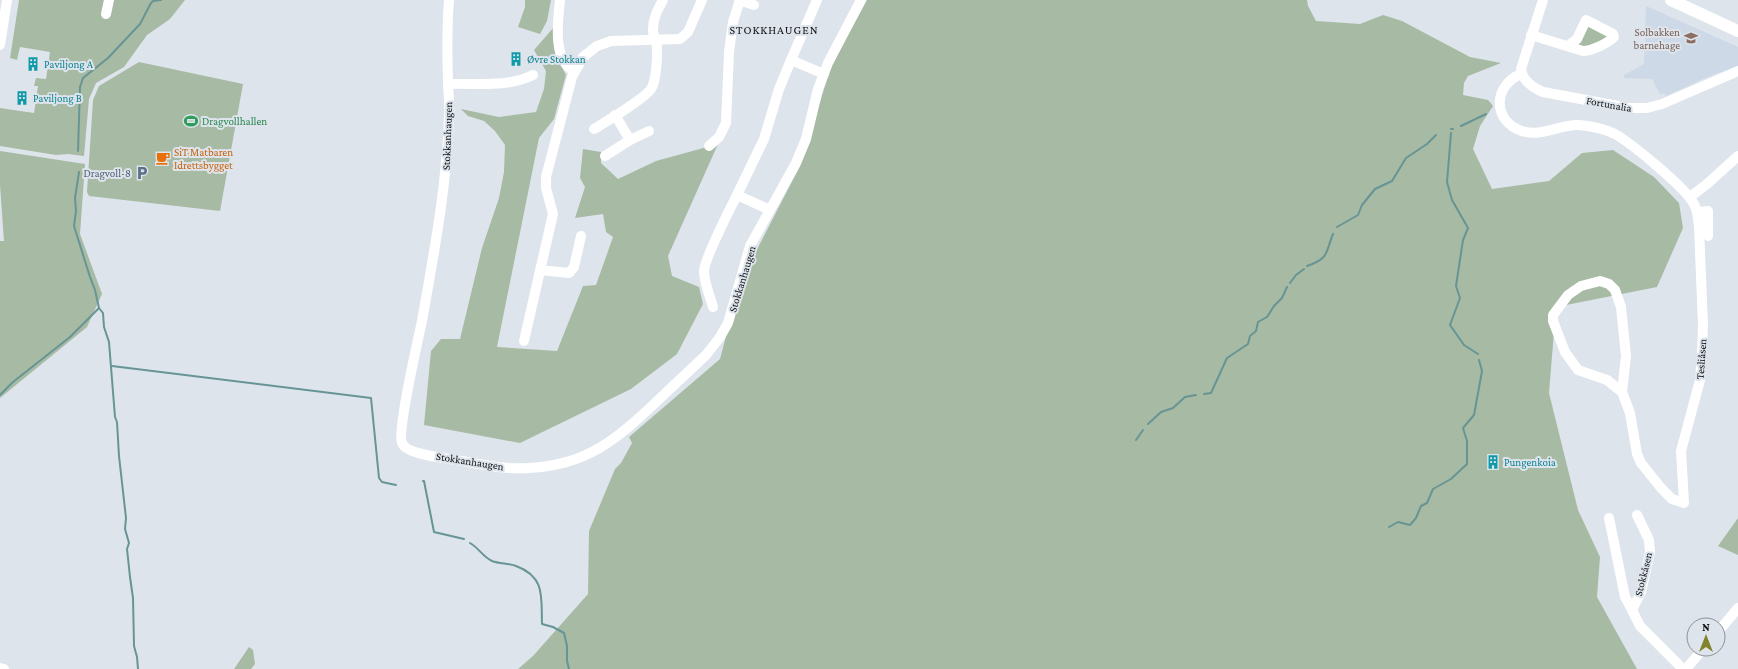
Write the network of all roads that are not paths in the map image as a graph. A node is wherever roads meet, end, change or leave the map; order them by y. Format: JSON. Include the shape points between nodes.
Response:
{"nodes":[{"id":1,"x":7,"y":0,"type":"edge"},
{"id":2,"x":109,"y":0,"type":"edge"},
{"id":3,"x":449,"y":0,"type":"edge"},
{"id":4,"x":560,"y":0,"type":"edge"},
{"id":5,"x":663,"y":0,"type":"edge"},
{"id":6,"x":702,"y":0,"type":"edge"},
{"id":7,"x":740,"y":0,"type":"edge"},
{"id":8,"x":817,"y":0,"type":"edge"},
{"id":9,"x":861,"y":0,"type":"edge"},
{"id":10,"x":1543,"y":0,"type":"edge"},
{"id":11,"x":1670,"y":0,"type":"edge"},
{"id":12,"x":754,"y":5,"type":"dead end"},
{"id":13,"x":106,"y":14,"type":"dead end"},
{"id":14,"x":1738,"y":31,"type":"edge"},
{"id":15,"x":1532,"y":35,"type":"junction"},
{"id":16,"x":656,"y":40,"type":"junction"},
{"id":17,"x":0,"y":44,"type":"edge"},
{"id":18,"x":1568,"y":46,"type":"dead end"},
{"id":19,"x":791,"y":60,"type":"junction"},
{"id":20,"x":574,"y":71,"type":"junction"},
{"id":21,"x":1738,"y":71,"type":"edge"},
{"id":22,"x":824,"y":74,"type":"junction"},
{"id":23,"x":1521,"y":74,"type":"junction"},
{"id":24,"x":533,"y":75,"type":"dead end"},
{"id":25,"x":448,"y":84,"type":"junction"},
{"id":26,"x":615,"y":115,"type":"junction"},
{"id":27,"x":594,"y":129,"type":"dead end"},
{"id":28,"x":649,"y":132,"type":"dead end"},
{"id":29,"x":630,"y":140,"type":"junction"},
{"id":30,"x":709,"y":146,"type":"dead end"},
{"id":31,"x":606,"y":156,"type":"dead end"},
{"id":32,"x":1738,"y":156,"type":"edge"},
{"id":33,"x":737,"y":195,"type":"junction"},
{"id":34,"x":1690,"y":197,"type":"junction"},
{"id":35,"x":770,"y":210,"type":"junction"},
{"id":36,"x":1697,"y":212,"type":"junction"},
{"id":37,"x":582,"y":236,"type":"dead end"},
{"id":38,"x":1708,"y":236,"type":"dead end"},
{"id":39,"x":540,"y":270,"type":"junction"},
{"id":40,"x":713,"y":307,"type":"dead end"},
{"id":41,"x":524,"y":341,"type":"dead end"},
{"id":42,"x":1622,"y":392,"type":"junction"},
{"id":43,"x":1637,"y":515,"type":"dead end"},
{"id":44,"x":1609,"y":518,"type":"dead end"},
{"id":45,"x":1738,"y":608,"type":"edge"},
{"id":46,"x":1632,"y":610,"type":"junction"},
{"id":47,"x":1726,"y":622,"type":"edge"},
{"id":48,"x":1696,"y":657,"type":"edge"},
{"id":49,"x":0,"y":668,"type":"edge"},
{"id":50,"x":4,"y":669,"type":"edge"},
{"id":51,"x":1683,"y":669,"type":"edge"},
{"id":52,"x":1686,"y":669,"type":"edge"}],
"edges":[{"from":1,"to":17,"type":"street"},
{"from":2,"to":13,"type":"street"},
{"from":3,"to":25,"type":"street","name":"Stokkanhaugen"},
{"from":4,"to":20,"type":"street","via":[[560,53],[564,64]]},
{"from":5,"to":16,"type":"street","via":[[653,23]]},
{"from":6,"to":16,"type":"street","via":[[684,37],[677,40]]},
{"from":7,"to":12,"type":"street"},
{"from":7,"to":30,"type":"street","via":[[733,22],[729,52],[726,122],[720,137]]},
{"from":8,"to":19,"type":"street","name":"Stokkanhaugen"},
{"from":9,"to":22,"type":"street","name":"Stokkanhaugen"},
{"from":10,"to":15,"type":"street"},
{"from":11,"to":14,"type":"main road"},
{"from":15,"to":18,"type":"street"},
{"from":15,"to":23,"type":"street"},
{"from":16,"to":20,"type":"street","via":[[603,43],[587,53]]},
{"from":16,"to":26,"type":"street","via":[[652,88]]},
{"from":19,"to":22,"type":"street"},
{"from":19,"to":33,"type":"street","name":"Stokkanhaugen","via":[[764,139]]},
{"from":20,"to":39,"type":"street","via":[[546,178],[553,214]]},
{"from":21,"to":23,"type":"street","name":"Fortunalia","via":[[1662,104],[1638,109],[1543,92],[1529,84]]},
{"from":22,"to":35,"type":"street","name":"Stokkanhaugen","via":[[803,147]]},
{"from":23,"to":34,"type":"street","name":"Tesliåsen","via":[[1509,80],[1500,99],[1501,112],[1517,129],[1536,134],[1579,125],[1614,134],[1630,144]]},
{"from":24,"to":25,"type":"street","via":[[516,82],[492,85]]},
{"from":25,"to":35,"type":"street","name":"Stokkanhaugen","via":[[449,114],[444,186],[434,257],[401,437],[403,446],[411,451],[478,464],[527,468],[572,461],[609,443],[706,355],[725,330],[750,246]]},
{"from":26,"to":27,"type":"street"},
{"from":26,"to":29,"type":"street"},
{"from":28,"to":29,"type":"street"},
{"from":29,"to":31,"type":"street"},
{"from":32,"to":34,"type":"street"},
{"from":33,"to":35,"type":"street"},
{"from":33,"to":40,"type":"street","name":"Stokkanhaugen","via":[[705,268],[705,280]]},
{"from":34,"to":36,"type":"street","name":"Tesliåsen"},
{"from":36,"to":38,"type":"street","name":"Tesliåsen","via":[[1708,211]]},
{"from":36,"to":42,"type":"street","name":"Tesliåsen","via":[[1701,247],[1703,332],[1700,380],[1681,451],[1684,503],[1672,499],[1641,462],[1637,454],[1630,413]]},
{"from":37,"to":39,"type":"street","via":[[574,267],[569,273]]},
{"from":39,"to":41,"type":"street"},
{"from":42,"to":42,"type":"street","via":[[1626,356],[1620,307],[1615,290],[1609,284],[1600,281],[1581,286],[1568,295],[1555,313],[1555,328],[1565,352],[1578,370],[1607,380]]},
{"from":43,"to":46,"type":"street","name":"Stokkåsen","via":[[1649,540],[1650,552],[1641,592]]},
{"from":44,"to":46,"type":"street","name":"Stokkåsen","via":[[1625,598]]},
{"from":45,"to":47,"type":"street"},
{"from":46,"to":51,"type":"street","name":"Stokkåsen","via":[[1640,626]]},
{"from":48,"to":52,"type":"street"},
{"from":49,"to":50,"type":"street"}]}
